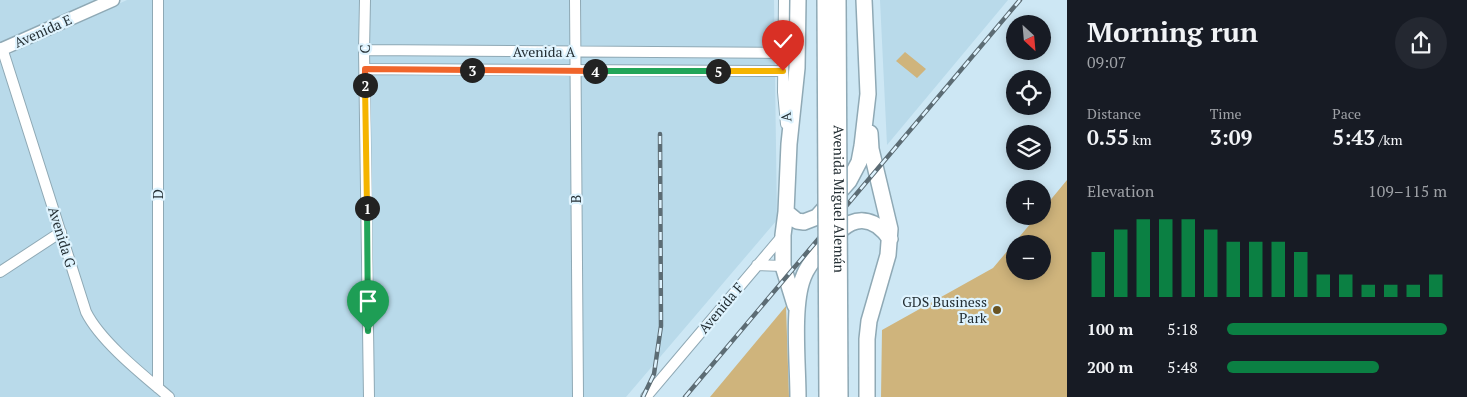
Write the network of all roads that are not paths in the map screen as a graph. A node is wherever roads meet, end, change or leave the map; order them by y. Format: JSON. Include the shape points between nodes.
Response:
{"nodes":[{"id":1,"x":113,"y":0,"type":"edge"},
{"id":2,"x":158,"y":0,"type":"edge"},
{"id":3,"x":366,"y":0,"type":"edge"},
{"id":4,"x":575,"y":0,"type":"edge"},
{"id":5,"x":784,"y":0,"type":"edge"},
{"id":6,"x":798,"y":0,"type":"edge"},
{"id":7,"x":825,"y":0,"type":"edge"},
{"id":8,"x":838,"y":0,"type":"edge"},
{"id":9,"x":864,"y":0,"type":"edge"},
{"id":10,"x":1,"y":49,"type":"edge"},
{"id":11,"x":364,"y":50,"type":"junction"},
{"id":12,"x":458,"y":51,"type":"junction"},
{"id":13,"x":575,"y":52,"type":"junction"},
{"id":14,"x":783,"y":53,"type":"junction"},
{"id":15,"x":365,"y":69,"type":"junction"},
{"id":16,"x":458,"y":70,"type":"junction"},
{"id":17,"x":575,"y":70,"type":"junction"},
{"id":18,"x":783,"y":71,"type":"junction"},
{"id":19,"x":868,"y":94,"type":"junction"},
{"id":20,"x":789,"y":144,"type":"junction"},
{"id":21,"x":791,"y":216,"type":"junction"},
{"id":22,"x":61,"y":232,"type":"junction"},
{"id":23,"x":783,"y":235,"type":"junction"},
{"id":24,"x":890,"y":239,"type":"junction"},
{"id":25,"x":757,"y":265,"type":"junction"},
{"id":26,"x":783,"y":266,"type":"junction"},
{"id":27,"x":0,"y":272,"type":"edge"},
{"id":28,"x":797,"y":310,"type":"junction"},
{"id":29,"x":158,"y":388,"type":"junction"},
{"id":30,"x":169,"y":397,"type":"edge"},
{"id":31,"x":369,"y":397,"type":"edge"},
{"id":32,"x":578,"y":397,"type":"edge"},
{"id":33,"x":646,"y":397,"type":"edge"},
{"id":34,"x":798,"y":397,"type":"edge"},
{"id":35,"x":826,"y":397,"type":"edge"},
{"id":36,"x":840,"y":397,"type":"edge"},
{"id":37,"x":867,"y":397,"type":"edge"}],
"edges":[{"from":1,"to":10,"type":"main road","name":"Avenida E"},
{"from":2,"to":29,"type":"street","name":"D"},
{"from":3,"to":11,"type":"street","name":"C"},
{"from":4,"to":13,"type":"street","name":"B"},
{"from":5,"to":14,"type":"street","name":"A"},
{"from":6,"to":20,"type":"highway","via":[[797,68]]},
{"from":7,"to":35,"type":"highway","name":"Avenida Miguel Alemán","bridge":true},
{"from":8,"to":36,"type":"highway","name":"Avenida Miguel Alemán","bridge":true},
{"from":9,"to":19,"type":"highway"},
{"from":10,"to":22,"type":"street","name":"Avenida G"},
{"from":11,"to":12,"type":"street","name":"Avenida A"},
{"from":11,"to":15,"type":"street","name":"C"},
{"from":12,"to":13,"type":"street","name":"Avenida A"},
{"from":12,"to":16,"type":"street"},
{"from":13,"to":14,"type":"street","name":"Avenida A"},
{"from":13,"to":17,"type":"street","name":"B"},
{"from":14,"to":18,"type":"street","name":"A"},
{"from":15,"to":16,"type":"street","name":"Avenida A"},
{"from":15,"to":31,"type":"street","name":"C"},
{"from":16,"to":17,"type":"street","name":"Avenida A"},
{"from":17,"to":18,"type":"street","name":"Avenida A"},
{"from":17,"to":32,"type":"street","name":"B"},
{"from":18,"to":20,"type":"street","name":"A"},
{"from":19,"to":21,"type":"highway","via":[[862,146],[854,173],[817,216],[804,222]]},
{"from":19,"to":24,"type":"highway","via":[[871,149]]},
{"from":20,"to":21,"type":"highway"},
{"from":21,"to":23,"type":"highway"},
{"from":22,"to":27,"type":"street"},
{"from":22,"to":29,"type":"street","name":"Avenida G","via":[[90,321]]},
{"from":23,"to":25,"type":"street","name":"Avenida F"},
{"from":23,"to":26,"type":"highway"},
{"from":24,"to":28,"type":"highway","via":[[881,227],[868,222],[853,222],[845,226],[807,269]]},
{"from":24,"to":37,"type":"highway","via":[[869,321]]},
{"from":25,"to":26,"type":"street"},
{"from":25,"to":33,"type":"street","name":"Avenida F"},
{"from":26,"to":28,"type":"highway"},
{"from":28,"to":34,"type":"highway"},
{"from":29,"to":30,"type":"street","name":"Avenida G"}]}
